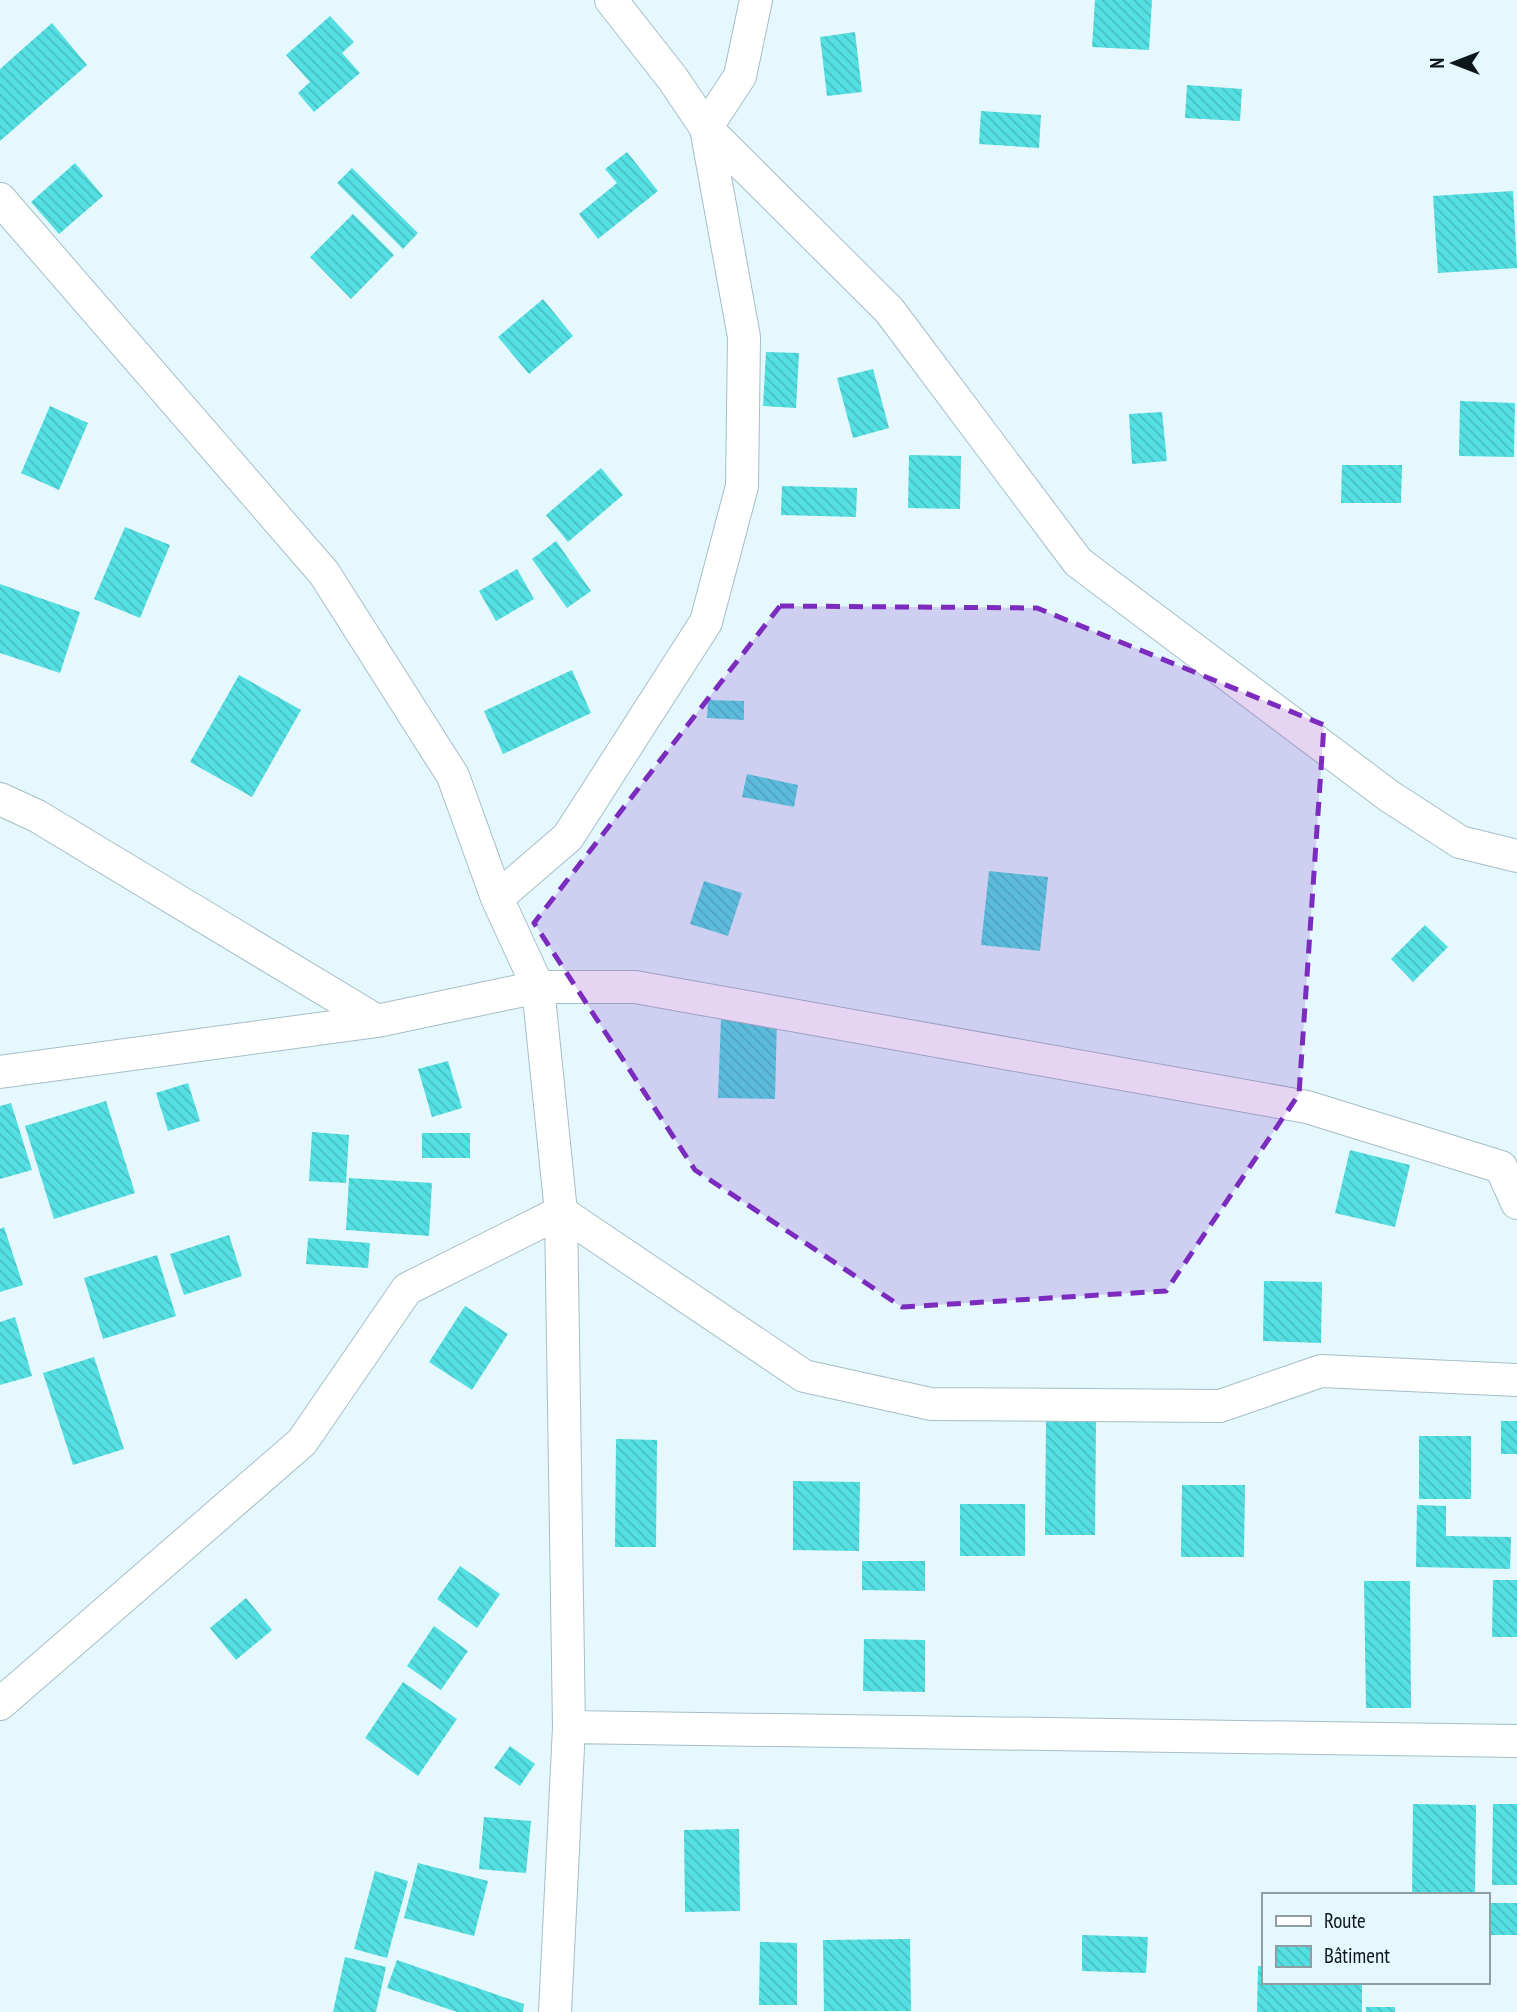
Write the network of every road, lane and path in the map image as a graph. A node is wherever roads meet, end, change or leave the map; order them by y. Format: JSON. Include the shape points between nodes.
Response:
{"nodes":[{"id":1,"x":611,"y":0,"type":"edge"},
{"id":2,"x":756,"y":0,"type":"edge"},
{"id":3,"x":706,"y":128,"type":"junction"},
{"id":4,"x":0,"y":199,"type":"edge"},
{"id":5,"x":0,"y":799,"type":"edge"},
{"id":6,"x":1517,"y":856,"type":"edge"},
{"id":7,"x":497,"y":898,"type":"junction"},
{"id":8,"x":538,"y":987,"type":"junction"},
{"id":9,"x":377,"y":1021,"type":"junction"},
{"id":10,"x":0,"y":1072,"type":"edge"},
{"id":11,"x":1517,"y":1203,"type":"edge"},
{"id":12,"x":561,"y":1212,"type":"junction"},
{"id":13,"x":1517,"y":1380,"type":"edge"},
{"id":14,"x":0,"y":1704,"type":"edge"},
{"id":15,"x":569,"y":1727,"type":"junction"},
{"id":16,"x":1517,"y":1741,"type":"edge"},
{"id":17,"x":555,"y":2012,"type":"edge"}],
"edges":[{"from":1,"to":3,"type":"street"},
{"from":2,"to":3,"type":"street","via":[[740,76]]},
{"from":3,"to":6,"type":"street","via":[[889,310],[1078,562],[1389,796],[1460,842]]},
{"from":3,"to":7,"type":"street","via":[[744,337],[742,486],[706,622],[568,837]]},
{"from":4,"to":7,"type":"street","via":[[324,573],[453,776]]},
{"from":5,"to":9,"type":"street","via":[[37,816]]},
{"from":7,"to":8,"type":"street"},
{"from":8,"to":9,"type":"street"},
{"from":8,"to":11,"type":"street","via":[[635,987],[1307,1107],[1501,1167]]},
{"from":8,"to":12,"type":"street"},
{"from":9,"to":10,"type":"street"},
{"from":12,"to":13,"type":"street","via":[[804,1376],[931,1404],[1220,1406],[1321,1371]]},
{"from":12,"to":14,"type":"street","via":[[407,1289],[302,1442]]},
{"from":12,"to":15,"type":"street"},
{"from":15,"to":16,"type":"street"},
{"from":15,"to":17,"type":"street"}]}
